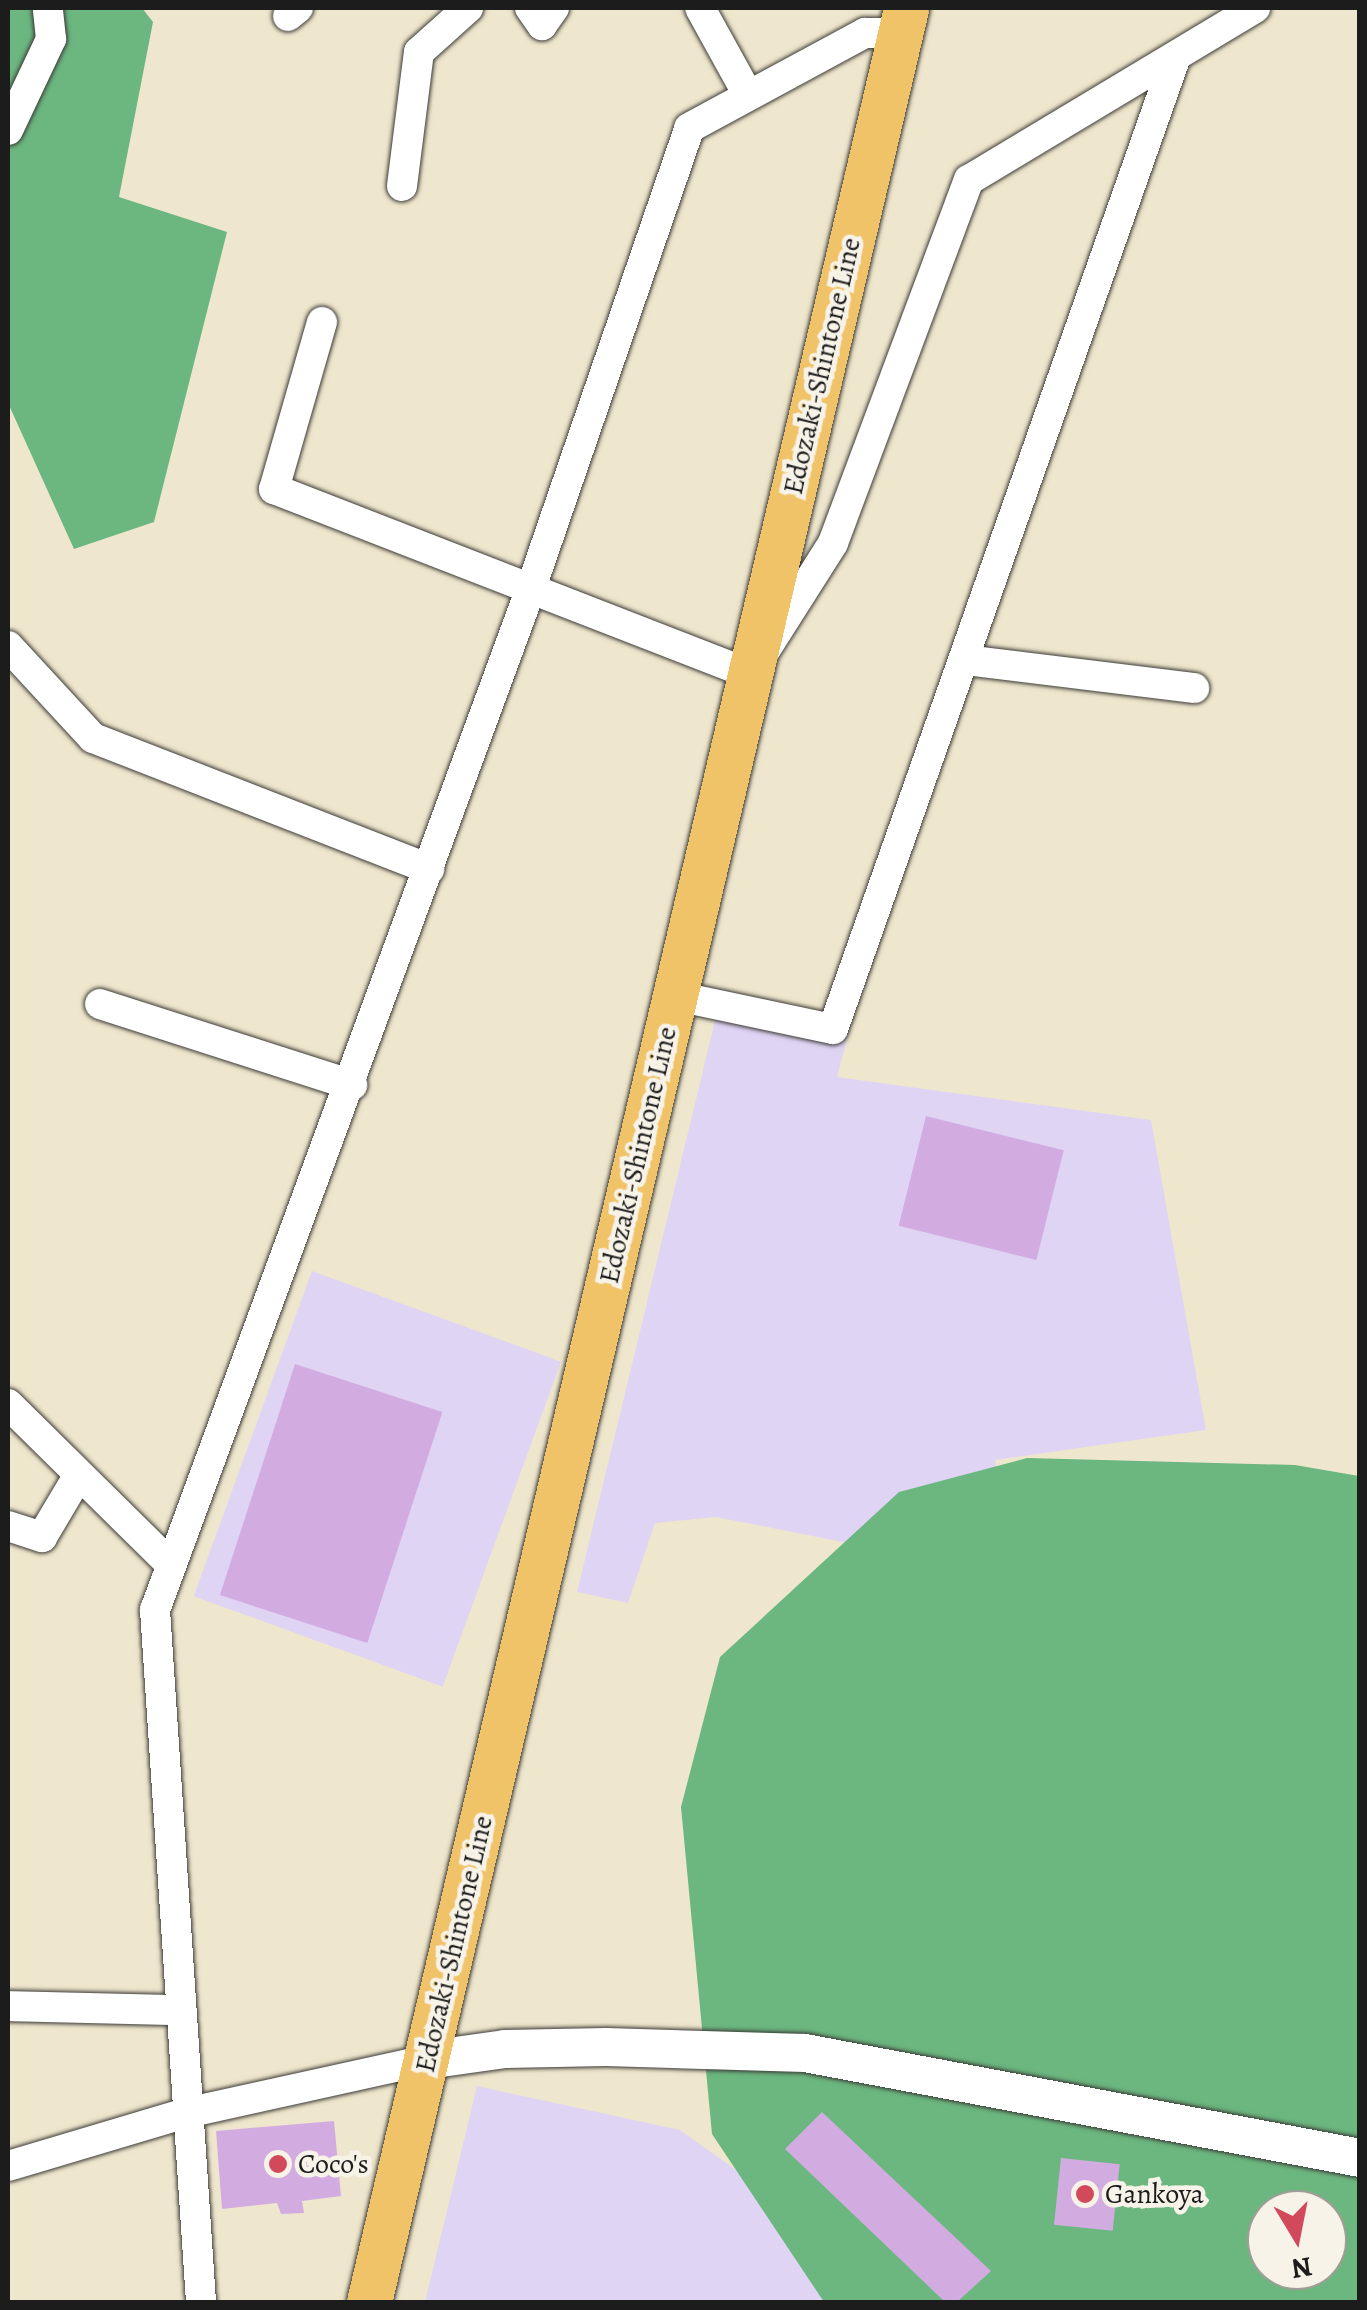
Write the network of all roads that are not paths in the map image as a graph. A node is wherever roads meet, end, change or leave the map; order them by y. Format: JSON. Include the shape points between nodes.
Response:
{"nodes":[{"id":1,"x":48,"y":8,"type":"edge"},
{"id":2,"x":468,"y":8,"type":"edge"},
{"id":3,"x":530,"y":8,"type":"edge"},
{"id":4,"x":554,"y":8,"type":"edge"},
{"id":5,"x":700,"y":8,"type":"edge"},
{"id":6,"x":1255,"y":8,"type":"edge"},
{"id":7,"x":903,"y":20,"type":"edge"},
{"id":8,"x":1174,"y":62,"type":"junction"},
{"id":9,"x":748,"y":94,"type":"junction"},
{"id":10,"x":8,"y":130,"type":"edge"},
{"id":11,"x":402,"y":186,"type":"dead end"},
{"id":12,"x":322,"y":322,"type":"dead end"},
{"id":13,"x":532,"y":588,"type":"junction"},
{"id":14,"x":8,"y":646,"type":"edge"},
{"id":15,"x":965,"y":660,"type":"junction"},
{"id":16,"x":750,"y":674,"type":"junction"},
{"id":17,"x":1194,"y":688,"type":"dead end"},
{"id":18,"x":429,"y":868,"type":"junction"},
{"id":19,"x":676,"y":996,"type":"junction"},
{"id":20,"x":100,"y":1004,"type":"dead end"},
{"id":21,"x":352,"y":1085,"type":"junction"},
{"id":22,"x":8,"y":1404,"type":"edge"},
{"id":23,"x":77,"y":1478,"type":"junction"},
{"id":24,"x":8,"y":1526,"type":"edge"},
{"id":25,"x":170,"y":1564,"type":"junction"},
{"id":26,"x":8,"y":2006,"type":"edge"},
{"id":27,"x":178,"y":2010,"type":"junction"},
{"id":28,"x":427,"y":2060,"type":"junction"},
{"id":29,"x":186,"y":2113,"type":"junction"},
{"id":30,"x":1360,"y":2158,"type":"edge"},
{"id":31,"x":8,"y":2166,"type":"edge"},
{"id":32,"x":201,"y":2302,"type":"edge"},
{"id":33,"x":369,"y":2302,"type":"edge"}],
"edges":[{"from":1,"to":10,"type":"street","via":[[51,39]]},
{"from":2,"to":11,"type":"street","via":[[419,52]]},
{"from":3,"to":4,"type":"street","via":[[542,26]]},
{"from":5,"to":9,"type":"street"},
{"from":6,"to":8,"type":"street"},
{"from":7,"to":9,"type":"street","via":[[866,32]]},
{"from":7,"to":16,"type":"main road","name":"Edozaki-Shintone Line"},
{"from":8,"to":15,"type":"street"},
{"from":8,"to":16,"type":"street","via":[[969,180],[832,543]]},
{"from":9,"to":13,"type":"street","via":[[689,128]]},
{"from":12,"to":13,"type":"street","via":[[274,489]]},
{"from":13,"to":16,"type":"street"},
{"from":13,"to":18,"type":"street"},
{"from":14,"to":18,"type":"street","via":[[93,738]]},
{"from":15,"to":17,"type":"street"},
{"from":15,"to":19,"type":"street","via":[[834,1030]]},
{"from":16,"to":19,"type":"main road","name":"Edozaki-Shintone Line"},
{"from":18,"to":21,"type":"street"},
{"from":19,"to":28,"type":"main road","name":"Edozaki-Shintone Line"},
{"from":20,"to":21,"type":"street"},
{"from":21,"to":25,"type":"street"},
{"from":22,"to":23,"type":"street"},
{"from":23,"to":24,"type":"street","via":[[42,1537]]},
{"from":23,"to":25,"type":"street"},
{"from":25,"to":27,"type":"street","via":[[155,1610]]},
{"from":26,"to":27,"type":"street"},
{"from":27,"to":29,"type":"street"},
{"from":28,"to":29,"type":"street"},
{"from":28,"to":30,"type":"street","via":[[522,2048],[805,2054]]},
{"from":28,"to":33,"type":"main road","name":"Edozaki-Shintone Line"},
{"from":29,"to":31,"type":"street"},
{"from":29,"to":32,"type":"street"}]}
